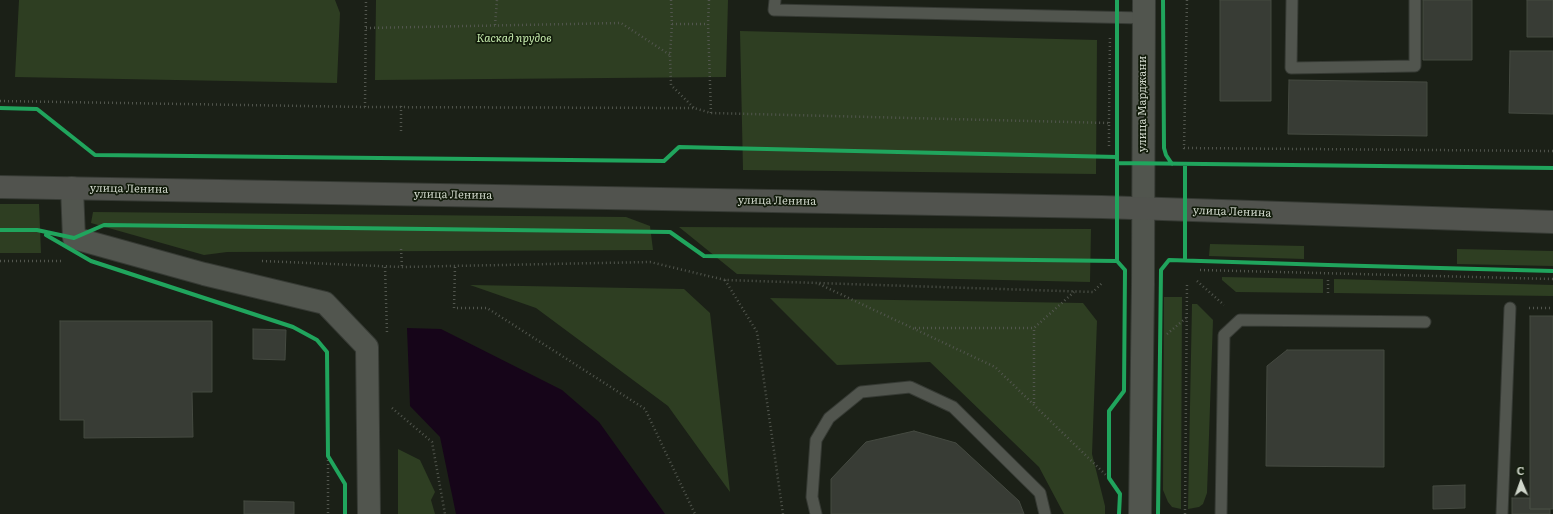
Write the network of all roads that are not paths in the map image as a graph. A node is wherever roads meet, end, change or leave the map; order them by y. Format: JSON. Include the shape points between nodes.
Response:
{"nodes":[{"id":1,"x":775,"y":0,"type":"edge"},
{"id":2,"x":1292,"y":0,"type":"edge"},
{"id":3,"x":1415,"y":0,"type":"edge"},
{"id":4,"x":1144,"y":9,"type":"edge"},
{"id":5,"x":0,"y":187,"type":"edge"},
{"id":6,"x":72,"y":188,"type":"junction"},
{"id":7,"x":1143,"y":209,"type":"junction"},
{"id":8,"x":1553,"y":222,"type":"edge"},
{"id":9,"x":1510,"y":308,"type":"road end"},
{"id":10,"x":1424,"y":322,"type":"dead end"},
{"id":11,"x":369,"y":514,"type":"edge"},
{"id":12,"x":816,"y":514,"type":"edge"},
{"id":13,"x":1045,"y":514,"type":"edge"},
{"id":14,"x":1140,"y":514,"type":"edge"},
{"id":15,"x":1222,"y":514,"type":"edge"},
{"id":16,"x":1502,"y":514,"type":"edge"}],
"edges":[{"from":1,"to":4,"type":"lane","via":[[774,10],[1110,18]]},
{"from":2,"to":3,"type":"lane","via":[[1291,68],[1415,66]]},
{"from":4,"to":7,"type":"street","name":"улица Марджани"},
{"from":5,"to":6,"type":"main road","name":"улица Ленина"},
{"from":6,"to":7,"type":"main road","name":"улица Ленина"},
{"from":6,"to":11,"type":"street","via":[[74,238],[204,274],[325,303],[367,347]]},
{"from":7,"to":8,"type":"main road","name":"улица Ленина"},
{"from":7,"to":14,"type":"street","name":"улица Марджани"},
{"from":9,"to":16,"type":"lane"},
{"from":10,"to":15,"type":"lane","via":[[1240,320],[1224,335]]},
{"from":12,"to":13,"type":"lane","via":[[812,497],[816,440],[829,418],[861,392],[910,387],[953,406],[1040,493]]}]}
